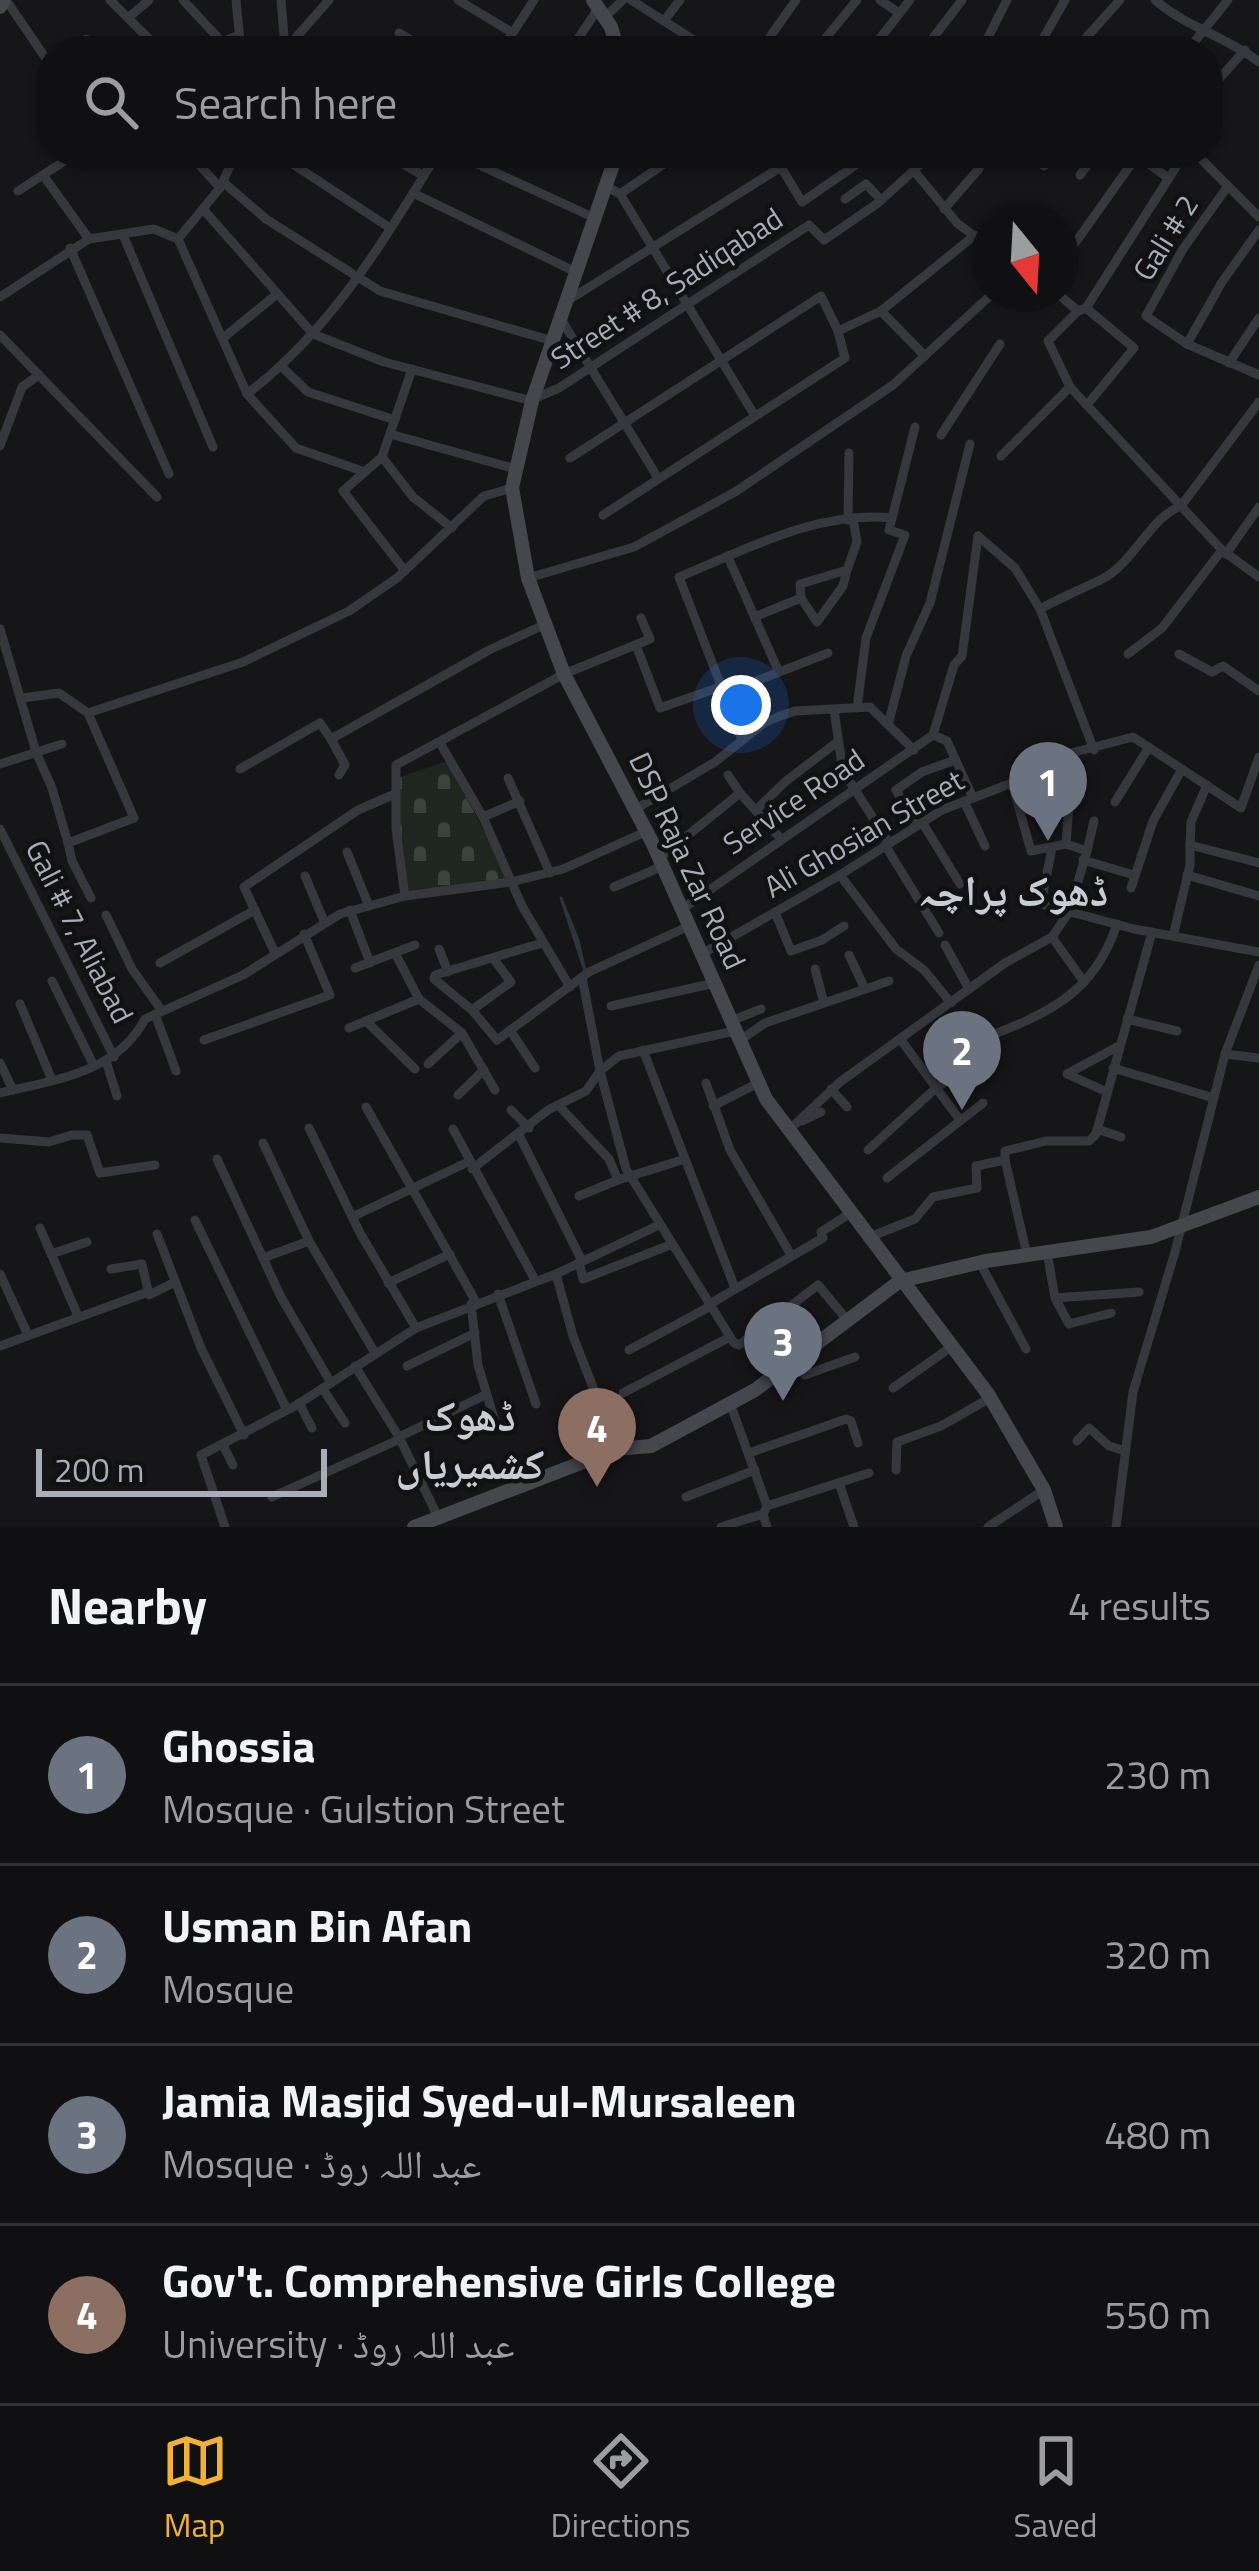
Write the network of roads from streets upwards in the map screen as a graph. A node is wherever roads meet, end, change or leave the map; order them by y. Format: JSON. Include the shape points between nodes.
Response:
{"nodes":[{"id":1,"x":110,"y":0,"type":"edge"},
{"id":2,"x":149,"y":0,"type":"edge"},
{"id":3,"x":183,"y":0,"type":"edge"},
{"id":4,"x":236,"y":0,"type":"edge"},
{"id":5,"x":281,"y":0,"type":"edge"},
{"id":6,"x":329,"y":0,"type":"edge"},
{"id":7,"x":458,"y":0,"type":"edge"},
{"id":8,"x":534,"y":0,"type":"edge"},
{"id":9,"x":627,"y":0,"type":"edge"},
{"id":10,"x":680,"y":0,"type":"edge"},
{"id":11,"x":796,"y":0,"type":"edge"},
{"id":12,"x":856,"y":0,"type":"edge"},
{"id":13,"x":880,"y":0,"type":"edge"},
{"id":14,"x":910,"y":0,"type":"edge"},
{"id":15,"x":962,"y":0,"type":"edge"},
{"id":16,"x":1006,"y":0,"type":"edge"},
{"id":17,"x":1065,"y":0,"type":"edge"},
{"id":18,"x":1120,"y":0,"type":"edge"},
{"id":19,"x":1155,"y":0,"type":"edge"},
{"id":20,"x":1228,"y":0,"type":"edge"},
{"id":21,"x":3,"y":2,"type":"edge"},
{"id":22,"x":599,"y":8,"type":"edge"},
{"id":23,"x":899,"y":13,"type":"junction"},
{"id":24,"x":128,"y":18,"type":"junction"},
{"id":25,"x":664,"y":21,"type":"junction"},
{"id":26,"x":1205,"y":30,"type":"junction"},
{"id":27,"x":399,"y":33,"type":"dead end"},
{"id":28,"x":513,"y":33,"type":"junction"},
{"id":29,"x":239,"y":35,"type":"joint"},
{"id":30,"x":146,"y":36,"type":"edge"},
{"id":31,"x":217,"y":36,"type":"edge"},
{"id":32,"x":236,"y":36,"type":"edge"},
{"id":33,"x":284,"y":36,"type":"edge"},
{"id":34,"x":297,"y":36,"type":"edge"},
{"id":35,"x":404,"y":36,"type":"edge"},
{"id":36,"x":511,"y":36,"type":"edge"},
{"id":37,"x":580,"y":36,"type":"edge"},
{"id":38,"x":611,"y":36,"type":"edge"},
{"id":39,"x":690,"y":36,"type":"edge"},
{"id":40,"x":771,"y":36,"type":"edge"},
{"id":41,"x":827,"y":36,"type":"edge"},
{"id":42,"x":881,"y":36,"type":"edge"},
{"id":43,"x":934,"y":36,"type":"edge"},
{"id":44,"x":988,"y":36,"type":"edge"},
{"id":45,"x":1045,"y":36,"type":"edge"},
{"id":46,"x":1088,"y":36,"type":"edge"},
{"id":47,"x":1200,"y":36,"type":"edge"},
{"id":48,"x":1217,"y":36,"type":"edge"},
{"id":49,"x":1223,"y":39,"type":"edge"},
{"id":50,"x":36,"y":46,"type":"edge"},
{"id":51,"x":1244,"y":50,"type":"junction"},
{"id":52,"x":1259,"y":62,"type":"edge"},
{"id":53,"x":1223,"y":74,"type":"edge"},
{"id":54,"x":54,"y":168,"type":"edge"},
{"id":55,"x":204,"y":168,"type":"edge"},
{"id":56,"x":229,"y":168,"type":"edge"},
{"id":57,"x":299,"y":168,"type":"edge"},
{"id":58,"x":410,"y":168,"type":"edge"},
{"id":59,"x":429,"y":168,"type":"edge"},
{"id":60,"x":486,"y":168,"type":"edge"},
{"id":61,"x":615,"y":168,"type":"edge"},
{"id":62,"x":653,"y":168,"type":"edge"},
{"id":63,"x":779,"y":168,"type":"edge"},
{"id":64,"x":782,"y":168,"type":"edge"},
{"id":65,"x":851,"y":168,"type":"edge"},
{"id":66,"x":919,"y":168,"type":"edge"},
{"id":67,"x":979,"y":168,"type":"edge"},
{"id":68,"x":1085,"y":168,"type":"edge"},
{"id":69,"x":1127,"y":168,"type":"edge"},
{"id":70,"x":1156,"y":168,"type":"edge"},
{"id":71,"x":1174,"y":168,"type":"edge"},
{"id":72,"x":1210,"y":168,"type":"edge"},
{"id":73,"x":915,"y":172,"type":"junction"},
{"id":74,"x":43,"y":175,"type":"junction"},
{"id":75,"x":1080,"y":175,"type":"dead end"},
{"id":76,"x":424,"y":176,"type":"junction"},
{"id":77,"x":1168,"y":177,"type":"junction"},
{"id":78,"x":221,"y":185,"type":"junction"},
{"id":79,"x":1228,"y":186,"type":"junction"},
{"id":80,"x":614,"y":190,"type":"junction"},
{"id":81,"x":18,"y":191,"type":"dead end"},
{"id":82,"x":413,"y":193,"type":"junction"},
{"id":83,"x":845,"y":200,"type":"dead end"},
{"id":84,"x":881,"y":200,"type":"junction"},
{"id":85,"x":944,"y":208,"type":"junction"},
{"id":86,"x":203,"y":209,"type":"junction"},
{"id":87,"x":1259,"y":218,"type":"edge"},
{"id":88,"x":597,"y":219,"type":"junction"},
{"id":89,"x":390,"y":227,"type":"junction"},
{"id":90,"x":1259,"y":230,"type":"edge"},
{"id":91,"x":971,"y":232,"type":"edge"},
{"id":92,"x":123,"y":235,"type":"junction"},
{"id":93,"x":1079,"y":237,"type":"edge"},
{"id":94,"x":89,"y":238,"type":"junction"},
{"id":95,"x":971,"y":238,"type":"edge"},
{"id":96,"x":178,"y":239,"type":"junction"},
{"id":97,"x":70,"y":248,"type":"junction"},
{"id":98,"x":654,"y":249,"type":"junction"},
{"id":99,"x":578,"y":273,"type":"junction"},
{"id":100,"x":358,"y":276,"type":"junction"},
{"id":101,"x":278,"y":294,"type":"junction"},
{"id":102,"x":0,"y":297,"type":"edge"},
{"id":103,"x":567,"y":301,"type":"junction"},
{"id":104,"x":687,"y":305,"type":"junction"},
{"id":105,"x":1079,"y":308,"type":"edge"},
{"id":106,"x":1082,"y":310,"type":"junction"},
{"id":107,"x":881,"y":311,"type":"junction"},
{"id":108,"x":973,"y":312,"type":"edge"},
{"id":109,"x":1259,"y":318,"type":"edge"},
{"id":110,"x":561,"y":319,"type":"junction"},
{"id":111,"x":838,"y":331,"type":"junction"},
{"id":112,"x":0,"y":334,"type":"edge"},
{"id":113,"x":313,"y":334,"type":"junction"},
{"id":114,"x":223,"y":338,"type":"junction"},
{"id":115,"x":553,"y":341,"type":"junction"},
{"id":116,"x":1000,"y":344,"type":"dead end"},
{"id":117,"x":1187,"y":344,"type":"junction"},
{"id":118,"x":925,"y":356,"type":"junction"},
{"id":119,"x":722,"y":360,"type":"junction"},
{"id":120,"x":1229,"y":363,"type":"junction"},
{"id":121,"x":282,"y":367,"type":"junction"},
{"id":122,"x":591,"y":367,"type":"junction"},
{"id":123,"x":412,"y":369,"type":"junction"},
{"id":124,"x":39,"y":375,"type":"junction"},
{"id":125,"x":1259,"y":376,"type":"edge"},
{"id":126,"x":1070,"y":387,"type":"junction"},
{"id":127,"x":247,"y":394,"type":"junction"},
{"id":128,"x":533,"y":400,"type":"junction"},
{"id":129,"x":1259,"y":402,"type":"edge"},
{"id":130,"x":1087,"y":405,"type":"junction"},
{"id":131,"x":754,"y":416,"type":"junction"},
{"id":132,"x":394,"y":420,"type":"junction"},
{"id":133,"x":624,"y":422,"type":"junction"},
{"id":134,"x":915,"y":427,"type":"dead end"},
{"id":135,"x":390,"y":434,"type":"junction"},
{"id":136,"x":941,"y":435,"type":"dead end"},
{"id":137,"x":970,"y":444,"type":"dead end"},
{"id":138,"x":0,"y":446,"type":"edge"},
{"id":139,"x":213,"y":447,"type":"dead end"},
{"id":140,"x":849,"y":453,"type":"dead end"},
{"id":141,"x":1001,"y":456,"type":"dead end"},
{"id":142,"x":382,"y":457,"type":"junction"},
{"id":143,"x":570,"y":458,"type":"dead end"},
{"id":144,"x":516,"y":469,"type":"junction"},
{"id":145,"x":364,"y":472,"type":"junction"},
{"id":146,"x":169,"y":474,"type":"dead end"},
{"id":147,"x":658,"y":478,"type":"junction"},
{"id":148,"x":512,"y":488,"type":"junction"},
{"id":149,"x":157,"y":497,"type":"dead end"},
{"id":150,"x":1181,"y":506,"type":"junction"},
{"id":151,"x":1259,"y":507,"type":"edge"},
{"id":152,"x":603,"y":514,"type":"dead end"},
{"id":153,"x":892,"y":518,"type":"junction"},
{"id":154,"x":850,"y":519,"type":"junction"},
{"id":155,"x":452,"y":528,"type":"junction"},
{"id":156,"x":1224,"y":552,"type":"junction"},
{"id":157,"x":728,"y":557,"type":"junction"},
{"id":158,"x":405,"y":571,"type":"junction"},
{"id":159,"x":848,"y":571,"type":"junction"},
{"id":160,"x":1259,"y":577,"type":"edge"},
{"id":161,"x":528,"y":578,"type":"junction"},
{"id":162,"x":801,"y":598,"type":"junction"},
{"id":163,"x":1040,"y":609,"type":"junction"},
{"id":164,"x":757,"y":616,"type":"junction"},
{"id":165,"x":641,"y":618,"type":"dead end"},
{"id":166,"x":544,"y":625,"type":"junction"},
{"id":167,"x":0,"y":629,"type":"edge"},
{"id":168,"x":636,"y":645,"type":"junction"},
{"id":169,"x":827,"y":653,"type":"dead end"},
{"id":170,"x":1128,"y":654,"type":"dead end"},
{"id":171,"x":1178,"y":654,"type":"dead end"},
{"id":172,"x":778,"y":670,"type":"junction"},
{"id":173,"x":564,"y":674,"type":"junction"},
{"id":174,"x":722,"y":690,"type":"junction"},
{"id":175,"x":1259,"y":691,"type":"edge"},
{"id":176,"x":22,"y":698,"type":"junction"},
{"id":177,"x":856,"y":708,"type":"junction"},
{"id":178,"x":833,"y":710,"type":"junction"},
{"id":179,"x":88,"y":712,"type":"junction"},
{"id":180,"x":888,"y":725,"type":"junction"},
{"id":181,"x":933,"y":735,"type":"junction"},
{"id":182,"x":331,"y":739,"type":"junction"},
{"id":183,"x":742,"y":740,"type":"junction"},
{"id":184,"x":440,"y":742,"type":"junction"},
{"id":185,"x":836,"y":743,"type":"junction"},
{"id":186,"x":62,"y":744,"type":"dead end"},
{"id":187,"x":1149,"y":747,"type":"junction"},
{"id":188,"x":914,"y":750,"type":"junction"},
{"id":189,"x":1094,"y":750,"type":"junction"},
{"id":190,"x":36,"y":752,"type":"junction"},
{"id":191,"x":1073,"y":754,"type":"junction"},
{"id":192,"x":955,"y":760,"type":"junction"},
{"id":193,"x":0,"y":764,"type":"edge"},
{"id":194,"x":1258,"y":764,"type":"edge"},
{"id":195,"x":240,"y":769,"type":"dead end"},
{"id":196,"x":1182,"y":769,"type":"junction"},
{"id":197,"x":338,"y":775,"type":"dead end"},
{"id":198,"x":728,"y":775,"type":"dead end"},
{"id":199,"x":508,"y":778,"type":"dead end"},
{"id":200,"x":1012,"y":783,"type":"junction"},
{"id":201,"x":1207,"y":785,"type":"junction"},
{"id":202,"x":854,"y":790,"type":"junction"},
{"id":203,"x":740,"y":793,"type":"junction"},
{"id":204,"x":395,"y":794,"type":"junction"},
{"id":205,"x":969,"y":800,"type":"junction"},
{"id":206,"x":520,"y":801,"type":"junction"},
{"id":207,"x":1115,"y":802,"type":"dead end"},
{"id":208,"x":634,"y":810,"type":"junction"},
{"id":209,"x":756,"y":810,"type":"junction"},
{"id":210,"x":483,"y":818,"type":"junction"},
{"id":211,"x":1094,"y":821,"type":"dead end"},
{"id":212,"x":919,"y":824,"type":"junction"},
{"id":213,"x":0,"y":829,"type":"edge"},
{"id":214,"x":646,"y":832,"type":"junction"},
{"id":215,"x":780,"y":838,"type":"junction"},
{"id":216,"x":68,"y":843,"type":"junction"},
{"id":217,"x":887,"y":844,"type":"junction"},
{"id":218,"x":1066,"y":844,"type":"junction"},
{"id":219,"x":1190,"y":845,"type":"junction"},
{"id":220,"x":985,"y":846,"type":"dead end"},
{"id":221,"x":1052,"y":848,"type":"junction"},
{"id":222,"x":347,"y":852,"type":"dead end"},
{"id":223,"x":1085,"y":856,"type":"junction"},
{"id":224,"x":661,"y":862,"type":"junction"},
{"id":225,"x":1259,"y":862,"type":"edge"},
{"id":226,"x":550,"y":872,"type":"junction"},
{"id":227,"x":1187,"y":874,"type":"junction"},
{"id":228,"x":840,"y":875,"type":"junction"},
{"id":229,"x":1134,"y":875,"type":"junction"},
{"id":230,"x":305,"y":876,"type":"dead end"},
{"id":231,"x":512,"y":882,"type":"junction"},
{"id":232,"x":959,"y":884,"type":"dead end"},
{"id":233,"x":614,"y":887,"type":"dead end"},
{"id":234,"x":1131,"y":888,"type":"dead end"},
{"id":235,"x":405,"y":896,"type":"junction"},
{"id":236,"x":1259,"y":896,"type":"edge"},
{"id":237,"x":91,"y":898,"type":"dead end"},
{"id":238,"x":369,"y":906,"type":"junction"},
{"id":239,"x":682,"y":909,"type":"junction"},
{"id":240,"x":255,"y":910,"type":"junction"},
{"id":241,"x":350,"y":910,"type":"junction"},
{"id":242,"x":775,"y":912,"type":"junction"},
{"id":243,"x":1069,"y":912,"type":"junction"},
{"id":244,"x":106,"y":915,"type":"dead end"},
{"id":245,"x":324,"y":921,"type":"junction"},
{"id":246,"x":1117,"y":924,"type":"junction"},
{"id":247,"x":689,"y":926,"type":"junction"},
{"id":248,"x":844,"y":926,"type":"dead end"},
{"id":249,"x":1152,"y":932,"type":"junction"},
{"id":250,"x":939,"y":933,"type":"dead end"},
{"id":251,"x":304,"y":934,"type":"junction"},
{"id":252,"x":1173,"y":936,"type":"junction"},
{"id":253,"x":1052,"y":937,"type":"junction"},
{"id":254,"x":542,"y":943,"type":"junction"},
{"id":255,"x":415,"y":945,"type":"dead end"},
{"id":256,"x":944,"y":945,"type":"dead end"},
{"id":257,"x":439,"y":950,"type":"dead end"},
{"id":258,"x":1259,"y":952,"type":"edge"},
{"id":259,"x":275,"y":953,"type":"junction"},
{"id":260,"x":395,"y":953,"type":"junction"},
{"id":261,"x":702,"y":954,"type":"junction"},
{"id":262,"x":849,"y":955,"type":"dead end"},
{"id":263,"x":493,"y":958,"type":"junction"},
{"id":264,"x":160,"y":963,"type":"dead end"},
{"id":265,"x":370,"y":963,"type":"junction"},
{"id":266,"x":1258,"y":967,"type":"edge"},
{"id":267,"x":355,"y":968,"type":"dead end"},
{"id":268,"x":814,"y":969,"type":"dead end"},
{"id":269,"x":448,"y":971,"type":"junction"},
{"id":270,"x":582,"y":977,"type":"junction"},
{"id":271,"x":52,"y":981,"type":"dead end"},
{"id":272,"x":889,"y":981,"type":"dead end"},
{"id":273,"x":1084,"y":982,"type":"junction"},
{"id":274,"x":715,"y":983,"type":"junction"},
{"id":275,"x":570,"y":987,"type":"junction"},
{"id":276,"x":865,"y":989,"type":"junction"},
{"id":277,"x":969,"y":989,"type":"junction"},
{"id":278,"x":419,"y":999,"type":"junction"},
{"id":279,"x":951,"y":1003,"type":"junction"},
{"id":280,"x":20,"y":1004,"type":"dead end"},
{"id":281,"x":824,"y":1004,"type":"junction"},
{"id":282,"x":611,"y":1006,"type":"dead end"},
{"id":283,"x":761,"y":1009,"type":"dead end"},
{"id":284,"x":472,"y":1010,"type":"junction"},
{"id":285,"x":159,"y":1013,"type":"junction"},
{"id":286,"x":1127,"y":1019,"type":"junction"},
{"id":287,"x":366,"y":1021,"type":"junction"},
{"id":288,"x":349,"y":1028,"type":"dead end"},
{"id":289,"x":510,"y":1030,"type":"junction"},
{"id":290,"x":735,"y":1031,"type":"junction"},
{"id":291,"x":1177,"y":1031,"type":"dead end"},
{"id":292,"x":462,"y":1033,"type":"junction"},
{"id":293,"x":204,"y":1040,"type":"dead end"},
{"id":294,"x":901,"y":1040,"type":"junction"},
{"id":295,"x":1119,"y":1046,"type":"junction"},
{"id":296,"x":643,"y":1049,"type":"junction"},
{"id":297,"x":1226,"y":1054,"type":"junction"},
{"id":298,"x":1259,"y":1058,"type":"edge"},
{"id":299,"x":110,"y":1059,"type":"junction"},
{"id":300,"x":0,"y":1063,"type":"edge"},
{"id":301,"x":428,"y":1064,"type":"dead end"},
{"id":302,"x":94,"y":1066,"type":"junction"},
{"id":303,"x":535,"y":1068,"type":"dead end"},
{"id":304,"x":1113,"y":1068,"type":"junction"},
{"id":305,"x":415,"y":1069,"type":"dead end"},
{"id":306,"x":484,"y":1070,"type":"junction"},
{"id":307,"x":176,"y":1071,"type":"dead end"},
{"id":308,"x":599,"y":1071,"type":"junction"},
{"id":309,"x":52,"y":1080,"type":"junction"},
{"id":310,"x":706,"y":1083,"type":"dead end"},
{"id":311,"x":758,"y":1083,"type":"junction"},
{"id":312,"x":936,"y":1088,"type":"junction"},
{"id":313,"x":831,"y":1089,"type":"junction"},
{"id":314,"x":13,"y":1090,"type":"junction"},
{"id":315,"x":495,"y":1090,"type":"dead end"},
{"id":316,"x":1107,"y":1092,"type":"junction"},
{"id":317,"x":0,"y":1093,"type":"edge"},
{"id":318,"x":458,"y":1094,"type":"dead end"},
{"id":319,"x":117,"y":1096,"type":"dead end"},
{"id":320,"x":1214,"y":1098,"type":"junction"},
{"id":321,"x":983,"y":1103,"type":"dead end"},
{"id":322,"x":560,"y":1106,"type":"junction"},
{"id":323,"x":713,"y":1106,"type":"junction"},
{"id":324,"x":366,"y":1107,"type":"dead end"},
{"id":325,"x":847,"y":1107,"type":"dead end"},
{"id":326,"x":511,"y":1110,"type":"dead end"},
{"id":327,"x":821,"y":1112,"type":"dead end"},
{"id":328,"x":960,"y":1120,"type":"junction"},
{"id":329,"x":309,"y":1128,"type":"dead end"},
{"id":330,"x":790,"y":1128,"type":"junction"},
{"id":331,"x":452,"y":1129,"type":"dead end"},
{"id":332,"x":1097,"y":1129,"type":"junction"},
{"id":333,"x":524,"y":1131,"type":"junction"},
{"id":334,"x":1121,"y":1137,"type":"dead end"},
{"id":335,"x":0,"y":1138,"type":"edge"},
{"id":336,"x":263,"y":1143,"type":"dead end"},
{"id":337,"x":868,"y":1150,"type":"dead end"},
{"id":338,"x":685,"y":1159,"type":"junction"},
{"id":339,"x":217,"y":1160,"type":"dead end"},
{"id":340,"x":1005,"y":1160,"type":"junction"},
{"id":341,"x":155,"y":1165,"type":"dead end"},
{"id":342,"x":470,"y":1166,"type":"junction"},
{"id":343,"x":631,"y":1176,"type":"junction"},
{"id":344,"x":887,"y":1178,"type":"dead end"},
{"id":345,"x":618,"y":1180,"type":"junction"},
{"id":346,"x":412,"y":1188,"type":"junction"},
{"id":347,"x":579,"y":1196,"type":"dead end"},
{"id":348,"x":1259,"y":1197,"type":"edge"},
{"id":349,"x":849,"y":1214,"type":"junction"},
{"id":350,"x":352,"y":1217,"type":"junction"},
{"id":351,"x":196,"y":1220,"type":"dead end"},
{"id":352,"x":659,"y":1225,"type":"junction"},
{"id":353,"x":40,"y":1228,"type":"dead end"},
{"id":354,"x":1180,"y":1228,"type":"junction"},
{"id":355,"x":157,"y":1234,"type":"dead end"},
{"id":356,"x":867,"y":1238,"type":"junction"},
{"id":357,"x":309,"y":1241,"type":"junction"},
{"id":358,"x":87,"y":1242,"type":"dead end"},
{"id":359,"x":670,"y":1245,"type":"junction"},
{"id":360,"x":1047,"y":1252,"type":"junction"},
{"id":361,"x":51,"y":1254,"type":"junction"},
{"id":362,"x":450,"y":1254,"type":"junction"},
{"id":363,"x":790,"y":1255,"type":"junction"},
{"id":364,"x":1027,"y":1256,"type":"junction"},
{"id":365,"x":262,"y":1258,"type":"junction"},
{"id":366,"x":580,"y":1261,"type":"junction"},
{"id":367,"x":980,"y":1263,"type":"junction"},
{"id":368,"x":111,"y":1270,"type":"dead end"},
{"id":369,"x":556,"y":1274,"type":"junction"},
{"id":370,"x":1,"y":1280,"type":"edge"},
{"id":371,"x":535,"y":1280,"type":"junction"},
{"id":372,"x":900,"y":1281,"type":"junction"},
{"id":373,"x":388,"y":1282,"type":"junction"},
{"id":374,"x":173,"y":1283,"type":"junction"},
{"id":375,"x":735,"y":1288,"type":"junction"},
{"id":376,"x":148,"y":1292,"type":"junction"},
{"id":377,"x":1139,"y":1292,"type":"dead end"},
{"id":378,"x":498,"y":1294,"type":"junction"},
{"id":379,"x":1055,"y":1298,"type":"junction"},
{"id":380,"x":474,"y":1303,"type":"junction"},
{"id":381,"x":708,"y":1306,"type":"junction"},
{"id":382,"x":1111,"y":1313,"type":"dead end"},
{"id":383,"x":78,"y":1316,"type":"junction"},
{"id":384,"x":848,"y":1322,"type":"junction"},
{"id":385,"x":416,"y":1328,"type":"junction"},
{"id":386,"x":475,"y":1333,"type":"junction"},
{"id":387,"x":28,"y":1335,"type":"junction"},
{"id":388,"x":730,"y":1337,"type":"junction"},
{"id":389,"x":0,"y":1346,"type":"edge"},
{"id":390,"x":951,"y":1347,"type":"junction"},
{"id":391,"x":1026,"y":1349,"type":"dead end"},
{"id":392,"x":629,"y":1350,"type":"dead end"},
{"id":393,"x":375,"y":1353,"type":"junction"},
{"id":394,"x":855,"y":1357,"type":"dead end"},
{"id":395,"x":795,"y":1359,"type":"junction"},
{"id":396,"x":355,"y":1366,"type":"junction"},
{"id":397,"x":406,"y":1366,"type":"dead end"},
{"id":398,"x":327,"y":1386,"type":"junction"},
{"id":399,"x":893,"y":1388,"type":"dead end"},
{"id":400,"x":623,"y":1393,"type":"dead end"},
{"id":401,"x":484,"y":1395,"type":"junction"},
{"id":402,"x":990,"y":1398,"type":"junction"},
{"id":403,"x":299,"y":1403,"type":"junction"},
{"id":404,"x":730,"y":1403,"type":"junction"},
{"id":405,"x":536,"y":1404,"type":"dead end"},
{"id":406,"x":286,"y":1410,"type":"junction"},
{"id":407,"x":345,"y":1423,"type":"dead end"},
{"id":408,"x":496,"y":1425,"type":"dead end"},
{"id":409,"x":312,"y":1427,"type":"dead end"},
{"id":410,"x":244,"y":1435,"type":"junction"},
{"id":411,"x":399,"y":1438,"type":"junction"},
{"id":412,"x":1077,"y":1441,"type":"dead end"},
{"id":413,"x":858,"y":1443,"type":"dead end"},
{"id":414,"x":223,"y":1444,"type":"junction"},
{"id":415,"x":616,"y":1449,"type":"junction"},
{"id":416,"x":1125,"y":1451,"type":"junction"},
{"id":417,"x":749,"y":1453,"type":"junction"},
{"id":418,"x":233,"y":1465,"type":"dead end"},
{"id":419,"x":755,"y":1470,"type":"junction"},
{"id":420,"x":896,"y":1470,"type":"dead end"},
{"id":421,"x":869,"y":1473,"type":"dead end"},
{"id":422,"x":838,"y":1483,"type":"junction"},
{"id":423,"x":1043,"y":1490,"type":"junction"},
{"id":424,"x":272,"y":1497,"type":"dead end"},
{"id":425,"x":686,"y":1497,"type":"dead end"},
{"id":426,"x":765,"y":1510,"type":"junction"},
{"id":427,"x":438,"y":1517,"type":"junction"},
{"id":428,"x":993,"y":1525,"type":"edge"},
{"id":429,"x":225,"y":1527,"type":"edge"},
{"id":430,"x":414,"y":1527,"type":"edge"},
{"id":431,"x":721,"y":1527,"type":"edge"},
{"id":432,"x":767,"y":1527,"type":"edge"},
{"id":433,"x":854,"y":1527,"type":"edge"},
{"id":434,"x":1056,"y":1527,"type":"edge"},
{"id":435,"x":1116,"y":1527,"type":"edge"}],
"edges":[{"from":1,"to":24,"type":"street"},
{"from":2,"to":24,"type":"street"},
{"from":3,"to":31,"type":"street"},
{"from":4,"to":29,"type":"street"},
{"from":5,"to":33,"type":"street"},
{"from":6,"to":34,"type":"street"},
{"from":7,"to":28,"type":"street"},
{"from":8,"to":28,"type":"street"},
{"from":9,"to":22,"type":"street"},
{"from":9,"to":25,"type":"street"},
{"from":10,"to":25,"type":"street"},
{"from":11,"to":40,"type":"street"},
{"from":12,"to":41,"type":"street"},
{"from":13,"to":23,"type":"street"},
{"from":14,"to":23,"type":"street"},
{"from":15,"to":43,"type":"street"},
{"from":16,"to":44,"type":"street"},
{"from":17,"to":45,"type":"street"},
{"from":18,"to":46,"type":"street"},
{"from":19,"to":26,"type":"street"},
{"from":20,"to":26,"type":"street"},
{"from":21,"to":50,"type":"street"},
{"from":22,"to":37,"type":"street"},
{"from":22,"to":38,"type":"street"},
{"from":23,"to":42,"type":"street"},
{"from":24,"to":30,"type":"street"},
{"from":25,"to":39,"type":"street"},
{"from":26,"to":47,"type":"street"},
{"from":26,"to":48,"type":"street"},
{"from":27,"to":35,"type":"street"},
{"from":28,"to":36,"type":"street"},
{"from":29,"to":32,"type":"street"},
{"from":49,"to":51,"type":"street"},
{"from":51,"to":52,"type":"street"},
{"from":51,"to":53,"type":"street"},
{"from":54,"to":74,"type":"street"},
{"from":55,"to":78,"type":"street"},
{"from":56,"to":78,"type":"street"},
{"from":57,"to":89,"type":"street"},
{"from":58,"to":76,"type":"street"},
{"from":59,"to":76,"type":"street"},
{"from":60,"to":88,"type":"street"},
{"from":61,"to":80,"type":"street","name":"DSP Raja Zar Road"},
{"from":62,"to":80,"type":"street"},
{"from":63,"to":98,"type":"street"},
{"from":64,"to":65,"type":"street","via":[[802,202]]},
{"from":66,"to":73,"type":"street","name":"Street # 8, Sadiqabad"},
{"from":67,"to":85,"type":"street"},
{"from":68,"to":75,"type":"street"},
{"from":69,"to":93,"type":"street"},
{"from":70,"to":77,"type":"street"},
{"from":71,"to":77,"type":"street"},
{"from":72,"to":79,"type":"street"},
{"from":73,"to":84,"type":"street","name":"Street # 8, Sadiqabad"},
{"from":73,"to":85,"type":"street"},
{"from":74,"to":81,"type":"street"},
{"from":74,"to":94,"type":"street"},
{"from":76,"to":82,"type":"street"},
{"from":77,"to":106,"type":"street"},
{"from":78,"to":86,"type":"street"},
{"from":78,"to":100,"type":"street"},
{"from":79,"to":87,"type":"street"},
{"from":79,"to":117,"type":"street","name":"Gali # 2","via":[[1146,316]]},
{"from":80,"to":88,"type":"street","name":"DSP Raja Zar Road"},
{"from":80,"to":98,"type":"street"},
{"from":82,"to":89,"type":"street"},
{"from":82,"to":99,"type":"street"},
{"from":83,"to":84,"type":"street","via":[[866,184]]},
{"from":84,"to":104,"type":"street","name":"Street # 8, Sadiqabad","via":[[823,241],[809,225]]},
{"from":85,"to":91,"type":"street"},
{"from":86,"to":96,"type":"street"},
{"from":86,"to":101,"type":"street"},
{"from":88,"to":99,"type":"street","name":"DSP Raja Zar Road"},
{"from":89,"to":100,"type":"street"},
{"from":90,"to":117,"type":"street"},
{"from":92,"to":94,"type":"street"},
{"from":92,"to":96,"type":"street","via":[[160,229]]},
{"from":92,"to":139,"type":"street"},
{"from":94,"to":97,"type":"street"},
{"from":95,"to":107,"type":"street"},
{"from":96,"to":114,"type":"street"},
{"from":97,"to":102,"type":"street"},
{"from":97,"to":146,"type":"street"},
{"from":98,"to":103,"type":"street"},
{"from":98,"to":104,"type":"street"},
{"from":99,"to":103,"type":"street","name":"DSP Raja Zar Road"},
{"from":100,"to":113,"type":"street"},
{"from":100,"to":115,"type":"street","via":[[380,291]]},
{"from":101,"to":113,"type":"street"},
{"from":101,"to":114,"type":"street"},
{"from":103,"to":110,"type":"street","name":"DSP Raja Zar Road"},
{"from":104,"to":119,"type":"street"},
{"from":104,"to":122,"type":"street","name":"Street # 8, Sadiqabad"},
{"from":105,"to":106,"type":"street"},
{"from":106,"to":126,"type":"street","via":[[1048,341]]},
{"from":106,"to":130,"type":"street","via":[[1134,348]]},
{"from":107,"to":111,"type":"street"},
{"from":107,"to":118,"type":"street"},
{"from":108,"to":118,"type":"street"},
{"from":109,"to":120,"type":"street"},
{"from":110,"to":115,"type":"street","name":"DSP Raja Zar Road"},
{"from":110,"to":122,"type":"street"},
{"from":111,"to":119,"type":"street","via":[[821,296]]},
{"from":111,"to":131,"type":"street","via":[[845,358]]},
{"from":112,"to":124,"type":"street"},
{"from":113,"to":121,"type":"street"},
{"from":113,"to":123,"type":"street"},
{"from":114,"to":127,"type":"street"},
{"from":115,"to":128,"type":"street","name":"DSP Raja Zar Road"},
{"from":116,"to":136,"type":"street"},
{"from":117,"to":120,"type":"street"},
{"from":118,"to":161,"type":"street","via":[[684,522],[622,551]]},
{"from":119,"to":131,"type":"street"},
{"from":119,"to":133,"type":"street"},
{"from":120,"to":125,"type":"street"},
{"from":121,"to":127,"type":"street"},
{"from":121,"to":132,"type":"street","via":[[308,392]]},
{"from":122,"to":128,"type":"street","name":"Street # 8, Sadiqabad"},
{"from":122,"to":133,"type":"street"},
{"from":123,"to":128,"type":"street"},
{"from":123,"to":132,"type":"street"},
{"from":124,"to":138,"type":"street","via":[[22,387]]},
{"from":124,"to":149,"type":"street"},
{"from":126,"to":130,"type":"street"},
{"from":126,"to":141,"type":"street"},
{"from":127,"to":145,"type":"street","via":[[296,448]]},
{"from":128,"to":144,"type":"street","name":"DSP Raja Zar Road"},
{"from":129,"to":150,"type":"street"},
{"from":130,"to":150,"type":"street"},
{"from":131,"to":147,"type":"street"},
{"from":132,"to":135,"type":"street"},
{"from":133,"to":143,"type":"street"},
{"from":133,"to":147,"type":"street"},
{"from":134,"to":153,"type":"street"},
{"from":135,"to":142,"type":"street"},
{"from":135,"to":144,"type":"street"},
{"from":137,"to":180,"type":"street","via":[[930,603]]},
{"from":140,"to":154,"type":"street"},
{"from":142,"to":145,"type":"street"},
{"from":142,"to":155,"type":"street","via":[[413,497]]},
{"from":144,"to":148,"type":"street","name":"DSP Raja Zar Road"},
{"from":145,"to":158,"type":"street","via":[[343,491]]},
{"from":147,"to":152,"type":"street"},
{"from":148,"to":155,"type":"street","via":[[484,496]]},
{"from":148,"to":161,"type":"street","name":"DSP Raja Zar Road"},
{"from":150,"to":156,"type":"street"},
{"from":150,"to":163,"type":"street","via":[[1100,581]]},
{"from":151,"to":156,"type":"street"},
{"from":153,"to":154,"type":"street"},
{"from":153,"to":177,"type":"street","via":[[889,530],[905,536],[866,638]]},
{"from":154,"to":157,"type":"street"},
{"from":154,"to":159,"type":"street","via":[[857,542]]},
{"from":155,"to":158,"type":"street"},
{"from":156,"to":160,"type":"street"},
{"from":156,"to":170,"type":"street","via":[[1162,628]]},
{"from":157,"to":164,"type":"street"},
{"from":157,"to":174,"type":"street","via":[[679,578]]},
{"from":158,"to":179,"type":"street","via":[[290,641]]},
{"from":159,"to":162,"type":"street","via":[[800,584]]},
{"from":159,"to":162,"type":"street","via":[[817,622]]},
{"from":161,"to":166,"type":"street","name":"DSP Raja Zar Road"},
{"from":162,"to":164,"type":"street"},
{"from":163,"to":181,"type":"street","via":[[1015,568],[978,536],[962,656]]},
{"from":163,"to":189,"type":"street"},
{"from":164,"to":172,"type":"street"},
{"from":165,"to":168,"type":"street","via":[[650,639]]},
{"from":166,"to":173,"type":"street","name":"DSP Raja Zar Road"},
{"from":166,"to":182,"type":"street"},
{"from":167,"to":176,"type":"street"},
{"from":168,"to":173,"type":"street"},
{"from":168,"to":174,"type":"street","via":[[660,708]]},
{"from":169,"to":172,"type":"street"},
{"from":171,"to":175,"type":"street","via":[[1211,672],[1223,666]]},
{"from":172,"to":174,"type":"street"},
{"from":173,"to":184,"type":"street"},
{"from":173,"to":208,"type":"street","name":"DSP Raja Zar Road"},
{"from":174,"to":183,"type":"street"},
{"from":176,"to":179,"type":"street","via":[[59,693]]},
{"from":176,"to":190,"type":"street"},
{"from":177,"to":178,"type":"street"},
{"from":177,"to":180,"type":"street","via":[[870,706]]},
{"from":178,"to":183,"type":"street","via":[[779,716]]},
{"from":178,"to":185,"type":"street"},
{"from":179,"to":216,"type":"street","via":[[136,814]]},
{"from":180,"to":188,"type":"street"},
{"from":181,"to":188,"type":"street","name":"Service Road"},
{"from":181,"to":192,"type":"street","via":[[947,741]]},
{"from":182,"to":195,"type":"street","via":[[320,723]]},
{"from":182,"to":197,"type":"street","via":[[345,765]]},
{"from":183,"to":208,"type":"street"},
{"from":184,"to":204,"type":"street","via":[[396,765]]},
{"from":184,"to":210,"type":"street"},
{"from":185,"to":202,"type":"street"},
{"from":185,"to":209,"type":"street"},
{"from":186,"to":190,"type":"street"},
{"from":187,"to":189,"type":"street","name":"Ali Ghosian Street","via":[[1133,737]]},
{"from":187,"to":196,"type":"street"},
{"from":187,"to":207,"type":"street"},
{"from":188,"to":202,"type":"street","name":"Service Road"},
{"from":189,"to":191,"type":"street","name":"Ali Ghosian Street"},
{"from":190,"to":193,"type":"street"},
{"from":190,"to":216,"type":"street"},
{"from":191,"to":200,"type":"street","name":"Ali Ghosian Street"},
{"from":191,"to":218,"type":"street"},
{"from":192,"to":205,"type":"street"},
{"from":192,"to":212,"type":"street","via":[[896,790]]},
{"from":194,"to":201,"type":"street","via":[[1241,808]]},
{"from":196,"to":201,"type":"street"},
{"from":196,"to":229,"type":"street"},
{"from":198,"to":203,"type":"street"},
{"from":199,"to":206,"type":"street"},
{"from":200,"to":205,"type":"street","name":"Ali Ghosian Street"},
{"from":200,"to":221,"type":"street","via":[[1030,850]]},
{"from":201,"to":219,"type":"street"},
{"from":202,"to":215,"type":"street","name":"Service Road"},
{"from":202,"to":217,"type":"street"},
{"from":203,"to":209,"type":"street"},
{"from":203,"to":224,"type":"street"},
{"from":204,"to":235,"type":"street"},
{"from":204,"to":240,"type":"street","via":[[352,813],[244,887]]},
{"from":205,"to":212,"type":"street","name":"Ali Ghosian Street"},
{"from":205,"to":220,"type":"street"},
{"from":206,"to":210,"type":"street"},
{"from":206,"to":226,"type":"street"},
{"from":208,"to":214,"type":"street","name":"DSP Raja Zar Road"},
{"from":209,"to":215,"type":"street"},
{"from":210,"to":231,"type":"street"},
{"from":211,"to":223,"type":"street"},
{"from":212,"to":217,"type":"street","name":"Ali Ghosian Street"},
{"from":212,"to":232,"type":"street"},
{"from":213,"to":299,"type":"street","name":"Gali # 7, Aliabad"},
{"from":214,"to":224,"type":"street","name":"DSP Raja Zar Road"},
{"from":214,"to":226,"type":"street"},
{"from":215,"to":239,"type":"street","name":"Service Road"},
{"from":216,"to":237,"type":"street"},
{"from":217,"to":228,"type":"street","name":"Ali Ghosian Street"},
{"from":217,"to":250,"type":"street"},
{"from":218,"to":221,"type":"street"},
{"from":218,"to":223,"type":"street"},
{"from":219,"to":225,"type":"street"},
{"from":219,"to":227,"type":"street"},
{"from":221,"to":243,"type":"street","via":[[1040,903]]},
{"from":222,"to":238,"type":"street"},
{"from":223,"to":229,"type":"street"},
{"from":223,"to":243,"type":"street"},
{"from":224,"to":233,"type":"street"},
{"from":224,"to":239,"type":"street","name":"DSP Raja Zar Road"},
{"from":226,"to":231,"type":"street"},
{"from":227,"to":236,"type":"street"},
{"from":227,"to":252,"type":"street"},
{"from":228,"to":242,"type":"street","name":"Ali Ghosian Street"},
{"from":228,"to":279,"type":"street","via":[[896,949]]},
{"from":229,"to":234,"type":"street"},
{"from":230,"to":245,"type":"street"},
{"from":231,"to":235,"type":"street"},
{"from":231,"to":254,"type":"street"},
{"from":235,"to":238,"type":"street"},
{"from":238,"to":241,"type":"street"},
{"from":239,"to":247,"type":"street","name":"DSP Raja Zar Road"},
{"from":240,"to":259,"type":"street"},
{"from":240,"to":264,"type":"street"},
{"from":241,"to":245,"type":"street"},
{"from":241,"to":265,"type":"street"},
{"from":242,"to":248,"type":"street","via":[[791,951]]},
{"from":242,"to":261,"type":"street","name":"Ali Ghosian Street"},
{"from":243,"to":246,"type":"street"},
{"from":243,"to":253,"type":"street"},
{"from":244,"to":285,"type":"street"},
{"from":245,"to":251,"type":"street"},
{"from":246,"to":249,"type":"street"},
{"from":246,"to":273,"type":"street","via":[[1108,952]]},
{"from":247,"to":261,"type":"street","name":"DSP Raja Zar Road"},
{"from":247,"to":270,"type":"street"},
{"from":249,"to":252,"type":"street"},
{"from":249,"to":286,"type":"street"},
{"from":251,"to":259,"type":"street"},
{"from":251,"to":293,"type":"street","via":[[330,995]]},
{"from":252,"to":258,"type":"street"},
{"from":253,"to":273,"type":"street"},
{"from":253,"to":277,"type":"street"},
{"from":254,"to":263,"type":"street"},
{"from":254,"to":275,"type":"street"},
{"from":255,"to":260,"type":"street"},
{"from":256,"to":277,"type":"street"},
{"from":257,"to":269,"type":"street"},
{"from":259,"to":285,"type":"street"},
{"from":260,"to":265,"type":"street"},
{"from":260,"to":278,"type":"street"},
{"from":261,"to":274,"type":"street","name":"DSP Raja Zar Road"},
{"from":262,"to":276,"type":"street"},
{"from":263,"to":269,"type":"street"},
{"from":263,"to":284,"type":"street","via":[[511,982]]},
{"from":265,"to":267,"type":"street"},
{"from":266,"to":297,"type":"street"},
{"from":268,"to":281,"type":"street"},
{"from":269,"to":284,"type":"street","via":[[434,979]]},
{"from":270,"to":275,"type":"street"},
{"from":270,"to":308,"type":"street"},
{"from":271,"to":302,"type":"street"},
{"from":272,"to":276,"type":"street"},
{"from":273,"to":312,"type":"street","via":[[1064,1003],[982,1039],[986,1056]]},
{"from":274,"to":282,"type":"street"},
{"from":274,"to":290,"type":"street","name":"DSP Raja Zar Road"},
{"from":275,"to":289,"type":"street"},
{"from":276,"to":281,"type":"street"},
{"from":277,"to":279,"type":"street"},
{"from":278,"to":287,"type":"street"},
{"from":278,"to":292,"type":"street"},
{"from":279,"to":294,"type":"street"},
{"from":280,"to":309,"type":"street"},
{"from":281,"to":290,"type":"street"},
{"from":283,"to":290,"type":"street"},
{"from":284,"to":289,"type":"street","via":[[497,1040]]},
{"from":285,"to":299,"type":"street"},
{"from":285,"to":307,"type":"street"},
{"from":286,"to":291,"type":"street"},
{"from":286,"to":295,"type":"street"},
{"from":287,"to":288,"type":"street"},
{"from":287,"to":305,"type":"street"},
{"from":289,"to":303,"type":"street"},
{"from":290,"to":296,"type":"street"},
{"from":290,"to":311,"type":"street","name":"DSP Raja Zar Road"},
{"from":292,"to":301,"type":"street"},
{"from":292,"to":306,"type":"street"},
{"from":294,"to":312,"type":"street"},
{"from":294,"to":313,"type":"street"},
{"from":295,"to":304,"type":"street"},
{"from":295,"to":316,"type":"street","via":[[1066,1074]]},
{"from":296,"to":308,"type":"street"},
{"from":296,"to":338,"type":"street"},
{"from":297,"to":298,"type":"street"},
{"from":297,"to":320,"type":"street"},
{"from":299,"to":302,"type":"street"},
{"from":299,"to":319,"type":"street","name":"Gali # 7, Aliabad"},
{"from":300,"to":314,"type":"street"},
{"from":302,"to":309,"type":"street"},
{"from":304,"to":316,"type":"street"},
{"from":304,"to":320,"type":"street"},
{"from":306,"to":315,"type":"street"},
{"from":306,"to":318,"type":"street"},
{"from":308,"to":322,"type":"street","via":[[586,1091]]},
{"from":308,"to":343,"type":"street"},
{"from":309,"to":314,"type":"street"},
{"from":310,"to":323,"type":"street"},
{"from":311,"to":323,"type":"street"},
{"from":311,"to":330,"type":"street","name":"DSP Raja Zar Road"},
{"from":312,"to":328,"type":"street"},
{"from":312,"to":337,"type":"street"},
{"from":313,"to":325,"type":"street"},
{"from":313,"to":330,"type":"street"},
{"from":314,"to":317,"type":"street"},
{"from":316,"to":332,"type":"street"},
{"from":320,"to":354,"type":"street"},
{"from":321,"to":328,"type":"street"},
{"from":322,"to":333,"type":"street"},
{"from":322,"to":345,"type":"street"},
{"from":323,"to":363,"type":"street"},
{"from":324,"to":346,"type":"street"},
{"from":326,"to":333,"type":"street"},
{"from":327,"to":330,"type":"street"},
{"from":328,"to":344,"type":"street"},
{"from":329,"to":350,"type":"street"},
{"from":330,"to":349,"type":"street","name":"DSP Raja Zar Road"},
{"from":331,"to":342,"type":"street"},
{"from":332,"to":334,"type":"street"},
{"from":332,"to":340,"type":"street","via":[[1089,1142],[1046,1141],[1005,1151]]},
{"from":333,"to":342,"type":"street"},
{"from":333,"to":366,"type":"street"},
{"from":335,"to":341,"type":"street","via":[[87,1135],[104,1174]]},
{"from":336,"to":357,"type":"street"},
{"from":338,"to":343,"type":"street"},
{"from":338,"to":375,"type":"street"},
{"from":339,"to":365,"type":"street"},
{"from":340,"to":356,"type":"street","via":[[977,1165],[977,1188],[933,1197],[915,1219]]},
{"from":340,"to":364,"type":"street"},
{"from":342,"to":346,"type":"street"},
{"from":342,"to":371,"type":"street"},
{"from":343,"to":345,"type":"street"},
{"from":343,"to":352,"type":"street"},
{"from":345,"to":347,"type":"street"},
{"from":346,"to":350,"type":"street"},
{"from":346,"to":362,"type":"street"},
{"from":348,"to":354,"type":"street"},
{"from":349,"to":356,"type":"street","name":"DSP Raja Zar Road"},
{"from":349,"to":363,"type":"street"},
{"from":350,"to":373,"type":"street"},
{"from":351,"to":406,"type":"street"},
{"from":352,"to":359,"type":"street"},
{"from":352,"to":366,"type":"street"},
{"from":353,"to":361,"type":"street"},
{"from":354,"to":360,"type":"street"},
{"from":354,"to":416,"type":"street","via":[[1132,1392]]},
{"from":355,"to":374,"type":"street"},
{"from":356,"to":372,"type":"street","name":"DSP Raja Zar Road"},
{"from":357,"to":365,"type":"street"},
{"from":357,"to":393,"type":"street"},
{"from":358,"to":361,"type":"street"},
{"from":359,"to":366,"type":"street","via":[[583,1279]]},
{"from":359,"to":381,"type":"street"},
{"from":360,"to":364,"type":"street"},
{"from":360,"to":379,"type":"street"},
{"from":361,"to":383,"type":"street"},
{"from":362,"to":373,"type":"street"},
{"from":362,"to":380,"type":"street"},
{"from":363,"to":375,"type":"street"},
{"from":364,"to":367,"type":"street"},
{"from":365,"to":398,"type":"street"},
{"from":366,"to":369,"type":"street"},
{"from":367,"to":372,"type":"street"},
{"from":367,"to":391,"type":"street"},
{"from":368,"to":376,"type":"street","via":[[142,1264]]},
{"from":369,"to":371,"type":"street"},
{"from":369,"to":415,"type":"street"},
{"from":370,"to":387,"type":"street"},
{"from":371,"to":378,"type":"street"},
{"from":372,"to":384,"type":"street"},
{"from":372,"to":390,"type":"street","name":"DSP Raja Zar Road"},
{"from":373,"to":385,"type":"street"},
{"from":374,"to":376,"type":"street"},
{"from":374,"to":410,"type":"street"},
{"from":375,"to":381,"type":"street"},
{"from":376,"to":383,"type":"street"},
{"from":377,"to":379,"type":"street"},
{"from":378,"to":380,"type":"street"},
{"from":378,"to":405,"type":"street"},
{"from":379,"to":382,"type":"street","via":[[1069,1324]]},
{"from":380,"to":385,"type":"street"},
{"from":380,"to":386,"type":"street"},
{"from":381,"to":388,"type":"street"},
{"from":381,"to":392,"type":"street"},
{"from":383,"to":387,"type":"street"},
{"from":384,"to":388,"type":"street","via":[[818,1285],[739,1346]]},
{"from":384,"to":395,"type":"street"},
{"from":385,"to":393,"type":"street"},
{"from":386,"to":397,"type":"street"},
{"from":386,"to":401,"type":"street"},
{"from":387,"to":389,"type":"street"},
{"from":388,"to":400,"type":"street"},
{"from":390,"to":399,"type":"street"},
{"from":390,"to":402,"type":"street","name":"DSP Raja Zar Road"},
{"from":393,"to":396,"type":"street"},
{"from":394,"to":395,"type":"street","via":[[805,1375]]},
{"from":395,"to":404,"type":"street"},
{"from":396,"to":398,"type":"street"},
{"from":396,"to":411,"type":"street"},
{"from":398,"to":403,"type":"street"},
{"from":398,"to":407,"type":"street"},
{"from":401,"to":408,"type":"street"},
{"from":401,"to":411,"type":"street"},
{"from":402,"to":420,"type":"street","via":[[896,1442]]},
{"from":402,"to":423,"type":"street","name":"DSP Raja Zar Road"},
{"from":403,"to":406,"type":"street"},
{"from":403,"to":409,"type":"street"},
{"from":404,"to":415,"type":"street","via":[[651,1446]]},
{"from":404,"to":417,"type":"street"},
{"from":406,"to":410,"type":"street"},
{"from":410,"to":414,"type":"street"},
{"from":411,"to":424,"type":"street"},
{"from":411,"to":427,"type":"street"},
{"from":412,"to":416,"type":"street","via":[[1087,1428]]},
{"from":413,"to":417,"type":"street","via":[[846,1419]]},
{"from":414,"to":418,"type":"street"},
{"from":414,"to":429,"type":"street","via":[[201,1455]]},
{"from":415,"to":427,"type":"street"},
{"from":416,"to":435,"type":"street"},
{"from":417,"to":419,"type":"street"},
{"from":419,"to":425,"type":"street"},
{"from":419,"to":426,"type":"street"},
{"from":421,"to":422,"type":"street"},
{"from":422,"to":426,"type":"street"},
{"from":422,"to":433,"type":"street"},
{"from":423,"to":428,"type":"street"},
{"from":423,"to":434,"type":"street","name":"DSP Raja Zar Road"},
{"from":426,"to":431,"type":"street"},
{"from":426,"to":432,"type":"street"},
{"from":427,"to":430,"type":"street"}]}
